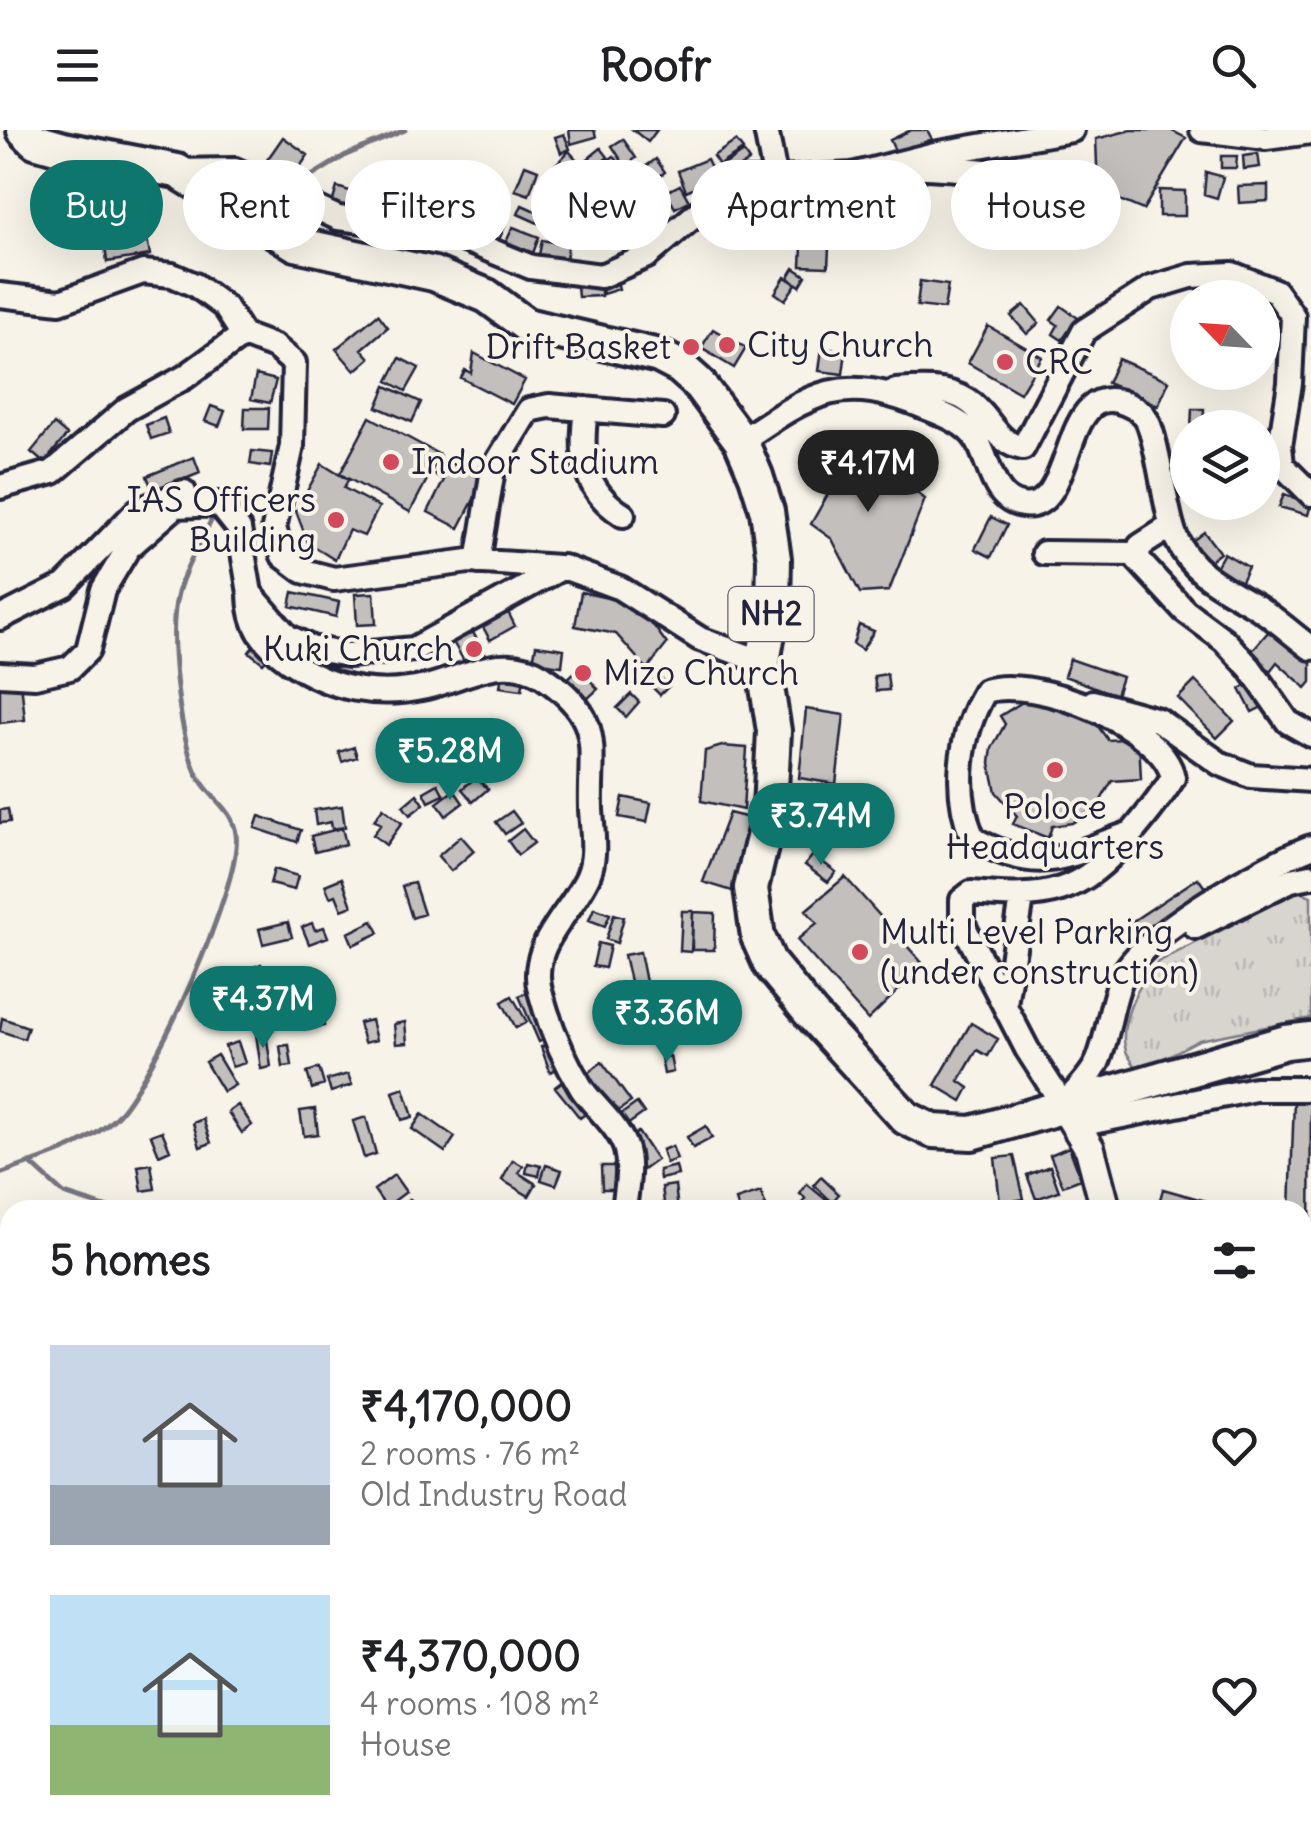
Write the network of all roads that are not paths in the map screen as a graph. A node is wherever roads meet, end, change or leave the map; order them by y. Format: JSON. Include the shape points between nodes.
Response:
{"nodes":[{"id":1,"x":24,"y":130,"type":"edge"},
{"id":2,"x":1072,"y":130,"type":"edge"},
{"id":3,"x":1202,"y":130,"type":"edge"},
{"id":4,"x":1311,"y":132,"type":"edge"},
{"id":5,"x":769,"y":134,"type":"edge"},
{"id":6,"x":772,"y":160,"type":"edge"},
{"id":7,"x":913,"y":160,"type":"edge"},
{"id":8,"x":177,"y":172,"type":"junction"},
{"id":9,"x":691,"y":218,"type":"edge"},
{"id":10,"x":0,"y":295,"type":"edge"},
{"id":11,"x":243,"y":334,"type":"junction"},
{"id":12,"x":888,"y":391,"type":"junction"},
{"id":13,"x":586,"y":409,"type":"junction"},
{"id":14,"x":664,"y":416,"type":"dead end"},
{"id":15,"x":741,"y":442,"type":"junction"},
{"id":16,"x":0,"y":487,"type":"edge"},
{"id":17,"x":1311,"y":494,"type":"edge"},
{"id":18,"x":226,"y":513,"type":"junction"},
{"id":19,"x":624,"y":516,"type":"dead end"},
{"id":20,"x":1171,"y":526,"type":"junction"},
{"id":21,"x":1044,"y":553,"type":"dead end"},
{"id":22,"x":1135,"y":554,"type":"junction"},
{"id":23,"x":478,"y":562,"type":"junction"},
{"id":24,"x":563,"y":567,"type":"junction"},
{"id":25,"x":250,"y":593,"type":"junction"},
{"id":26,"x":0,"y":618,"type":"edge"},
{"id":27,"x":1311,"y":648,"type":"edge"},
{"id":28,"x":763,"y":662,"type":"junction"},
{"id":29,"x":0,"y":674,"type":"edge"},
{"id":30,"x":1070,"y":698,"type":"junction"},
{"id":31,"x":1311,"y":736,"type":"edge"},
{"id":32,"x":1311,"y":780,"type":"edge"},
{"id":33,"x":1132,"y":833,"type":"junction"},
{"id":34,"x":1311,"y":847,"type":"edge"},
{"id":35,"x":1311,"y":876,"type":"edge"},
{"id":36,"x":1022,"y":898,"type":"junction"},
{"id":37,"x":1147,"y":947,"type":"junction"},
{"id":38,"x":1005,"y":1004,"type":"junction"},
{"id":39,"x":1311,"y":1039,"type":"edge"},
{"id":40,"x":1311,"y":1089,"type":"edge"},
{"id":41,"x":1071,"y":1115,"type":"junction"},
{"id":42,"x":624,"y":1200,"type":"edge"},
{"id":43,"x":1103,"y":1200,"type":"edge"}],
"edges":[{"from":1,"to":8,"type":"highway","number":"NH2","via":[[63,149]]},
{"from":2,"to":7,"type":"street"},
{"from":3,"to":4,"type":"street","via":[[1266,138]]},
{"from":5,"to":6,"type":"street"},
{"from":8,"to":9,"type":"street","via":[[235,170],[338,218],[422,228],[531,267],[601,276],[647,256]]},
{"from":8,"to":15,"type":"highway","number":"NH2","via":[[296,244],[434,274],[487,296],[526,324],[680,366]]},
{"from":10,"to":11,"type":"street","via":[[60,302],[143,272],[172,275],[225,307]]},
{"from":11,"to":16,"type":"street","via":[[186,377],[127,409],[53,472]]},
{"from":11,"to":23,"type":"street","via":[[276,347],[294,364],[292,446],[274,528],[283,556],[304,571],[334,579]]},
{"from":12,"to":15,"type":"street","via":[[836,388],[817,394]]},
{"from":12,"to":17,"type":"street","via":[[957,395],[1002,438],[1023,448],[1084,330],[1150,288],[1232,274],[1275,291],[1293,316],[1280,446],[1282,465]]},
{"from":12,"to":20,"type":"street","via":[[969,430],[1005,497],[1020,505],[1051,496],[1075,428],[1096,405],[1139,411],[1152,423]]},
{"from":13,"to":14,"type":"street"},
{"from":13,"to":19,"type":"street","via":[[584,466],[598,494]]},
{"from":13,"to":23,"type":"street","via":[[538,406],[520,418],[492,468]]},
{"from":15,"to":28,"type":"highway","number":"NH2","via":[[768,511],[774,559]]},
{"from":18,"to":25,"type":"street","via":[[238,528]]},
{"from":18,"to":26,"type":"street","via":[[217,494],[167,496],[137,510],[66,585]]},
{"from":18,"to":29,"type":"street","via":[[218,504],[176,506],[150,526],[110,575],[88,650],[70,668]]},
{"from":20,"to":22,"type":"street"},
{"from":20,"to":27,"type":"street","via":[[1209,580]]},
{"from":21,"to":22,"type":"street"},
{"from":22,"to":31,"type":"street","via":[[1165,592],[1250,668],[1288,722]]},
{"from":23,"to":24,"type":"street"},
{"from":24,"to":25,"type":"street","via":[[414,649],[379,653],[311,648],[287,636]]},
{"from":24,"to":28,"type":"street","via":[[620,588],[700,639]]},
{"from":25,"to":42,"type":"street","via":[[260,635],[317,678],[345,689],[382,690],[426,687],[490,665],[517,668],[546,678],[588,727],[595,760],[592,860],[545,943],[537,975],[568,1063],[626,1146]]},
{"from":28,"to":41,"type":"highway","number":"NH2","via":[[774,731],[770,809],[751,888],[770,964],[906,1118],[933,1131],[972,1133]]},
{"from":30,"to":32,"type":"street","via":[[1158,720],[1219,763],[1252,776]]},
{"from":30,"to":33,"type":"street","via":[[1142,738],[1170,763],[1173,778]]},
{"from":30,"to":33,"type":"street","via":[[1006,684],[985,691],[975,708],[960,782],[972,839],[1036,863]]},
{"from":33,"to":36,"type":"street","via":[[1110,860],[1069,890]]},
{"from":34,"to":37,"type":"street","via":[[1242,882]]},
{"from":35,"to":37,"type":"street"},
{"from":36,"to":38,"type":"street"},
{"from":36,"to":38,"type":"street","via":[[971,893],[959,912]]},
{"from":37,"to":41,"type":"street","via":[[1123,976],[1096,1064]]},
{"from":38,"to":41,"type":"street"},
{"from":39,"to":41,"type":"highway","number":"NH2"},
{"from":40,"to":41,"type":"street","via":[[1255,1089]]},
{"from":41,"to":43,"type":"main road","via":[[1090,1149]]}]}
